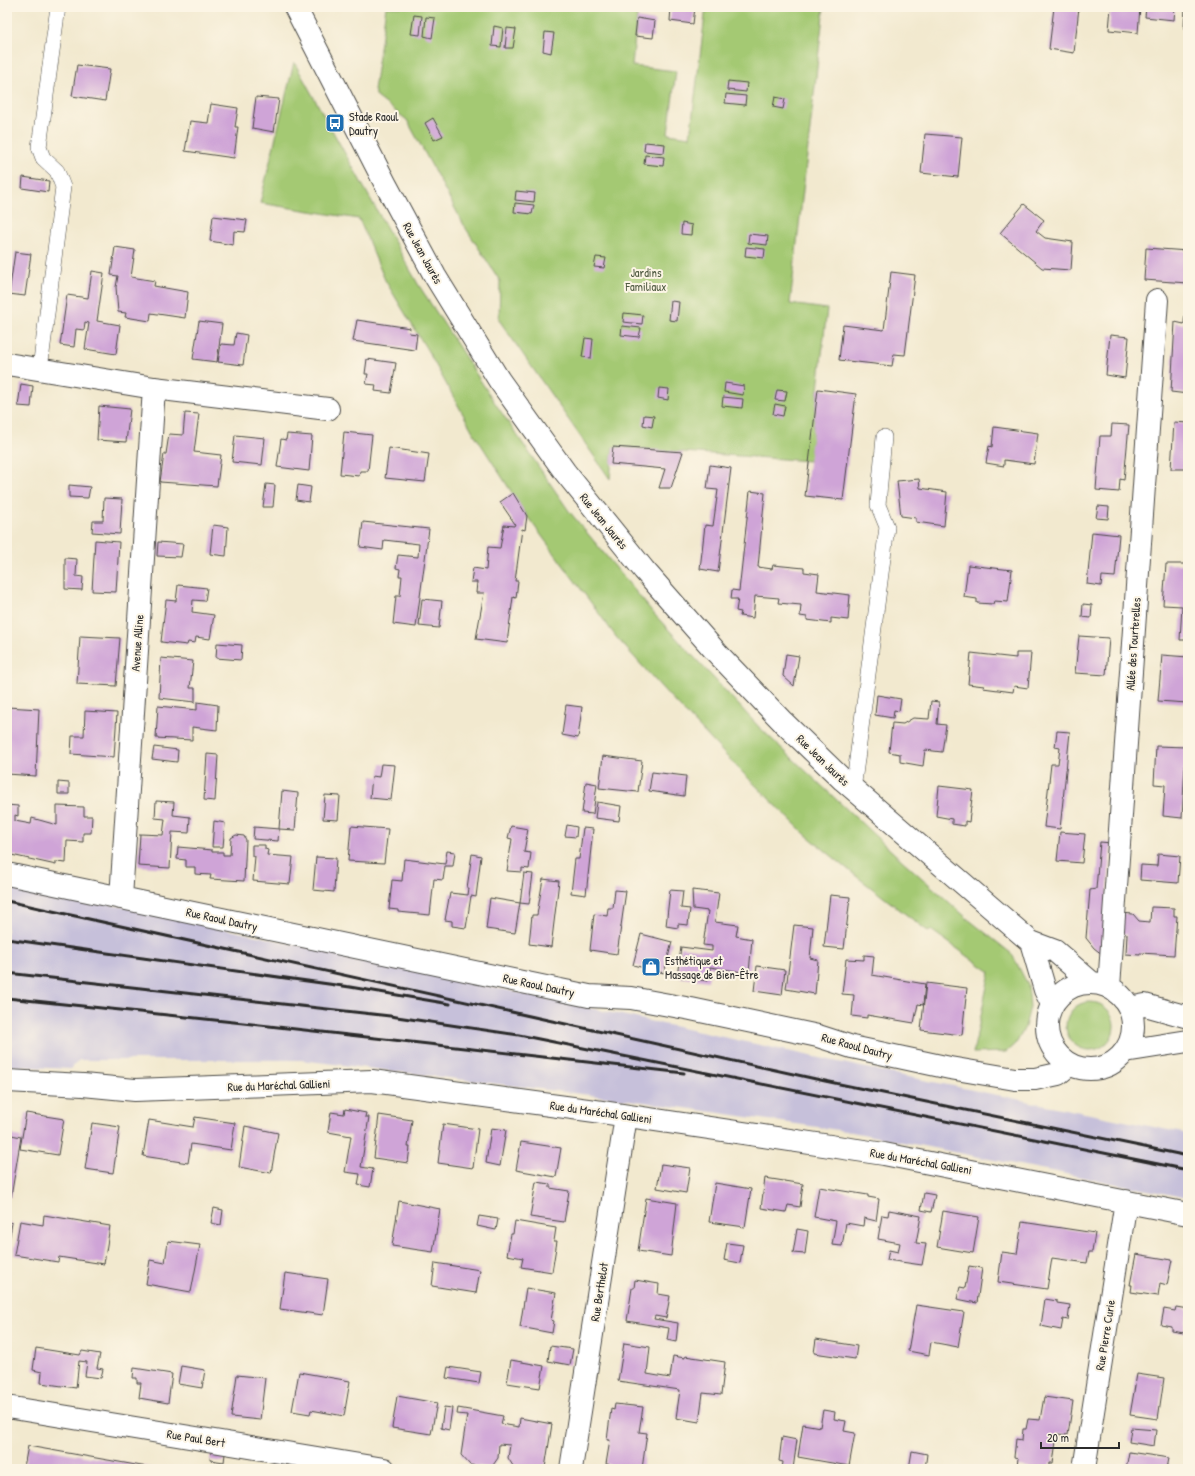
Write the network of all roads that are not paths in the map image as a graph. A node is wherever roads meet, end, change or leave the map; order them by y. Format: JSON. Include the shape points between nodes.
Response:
{"nodes":[{"id":1,"x":58,"y":7,"type":"edge"},
{"id":2,"x":295,"y":7,"type":"edge"},
{"id":3,"x":1157,"y":300,"type":"dead end"},
{"id":4,"x":7,"y":364,"type":"edge"},
{"id":5,"x":40,"y":369,"type":"junction"},
{"id":6,"x":154,"y":388,"type":"junction"},
{"id":7,"x":328,"y":409,"type":"dead end"},
{"id":8,"x":884,"y":437,"type":"dead end"},
{"id":9,"x":853,"y":790,"type":"junction"},
{"id":10,"x":7,"y":874,"type":"edge"},
{"id":11,"x":121,"y":898,"type":"junction"},
{"id":12,"x":1031,"y":942,"type":"junction"},
{"id":13,"x":1101,"y":985,"type":"junction"},
{"id":14,"x":1052,"y":1004,"type":"junction"},
{"id":15,"x":1129,"y":1008,"type":"junction"},
{"id":16,"x":1188,"y":1017,"type":"edge"},
{"id":17,"x":1188,"y":1041,"type":"edge"},
{"id":18,"x":1125,"y":1052,"type":"junction"},
{"id":19,"x":1069,"y":1064,"type":"junction"},
{"id":20,"x":7,"y":1081,"type":"edge"},
{"id":21,"x":626,"y":1116,"type":"junction"},
{"id":22,"x":1126,"y":1200,"type":"junction"},
{"id":23,"x":1188,"y":1214,"type":"edge"},
{"id":24,"x":7,"y":1408,"type":"edge"},
{"id":25,"x":384,"y":1469,"type":"edge"},
{"id":26,"x":571,"y":1469,"type":"edge"},
{"id":27,"x":1084,"y":1469,"type":"edge"}],
"edges":[{"from":1,"to":5,"type":"lane","via":[[39,147],[43,158],[57,171],[63,187]]},
{"from":2,"to":9,"type":"street","name":"Rue Jean Jaurès","via":[[435,276],[504,386],[565,472],[644,570],[722,658]]},
{"from":3,"to":13,"type":"street","name":"Allée des Tourterelles"},
{"from":4,"to":5,"type":"street"},
{"from":5,"to":6,"type":"street"},
{"from":6,"to":7,"type":"street"},
{"from":6,"to":11,"type":"street","name":"Avenue Alline"},
{"from":8,"to":9,"type":"lane","via":[[878,505],[886,527]]},
{"from":9,"to":12,"type":"street","name":"Rue Jean Jaurès"},
{"from":10,"to":11,"type":"street","name":"Rue Raoul Dautry"},
{"from":11,"to":19,"type":"street","name":"Rue Raoul Dautry","via":[[589,996],[631,998],[771,1025],[852,1047],[950,1068],[1015,1079],[1035,1079],[1058,1074]]},
{"from":12,"to":13,"type":"street","name":"Rue Jean Jaurès","via":[[1055,951]]},
{"from":12,"to":14,"type":"street","via":[[1045,990]]},
{"from":13,"to":14,"type":"street","via":[[1080,983],[1059,995]]},
{"from":13,"to":15,"type":"street","via":[[1118,992]]},
{"from":14,"to":19,"type":"street","via":[[1047,1017],[1046,1031],[1050,1045],[1058,1056]]},
{"from":15,"to":16,"type":"street","via":[[1145,1005]]},
{"from":15,"to":18,"type":"street","via":[[1133,1030]]},
{"from":17,"to":18,"type":"street"},
{"from":18,"to":19,"type":"street","via":[[1114,1062],[1100,1068],[1090,1070]]},
{"from":20,"to":21,"type":"street","name":"Rue du Maréchal Gallieni","via":[[135,1090],[372,1081]]},
{"from":21,"to":22,"type":"street","name":"Rue du Maréchal Gallieni","via":[[884,1154]]},
{"from":21,"to":26,"type":"street","name":"Rue Berthelot"},
{"from":22,"to":23,"type":"street","name":"Rue du Maréchal Gallieni"},
{"from":22,"to":27,"type":"street","name":"Rue Pierre Curie"},
{"from":24,"to":25,"type":"street","name":"Rue Paul Bert"}]}
